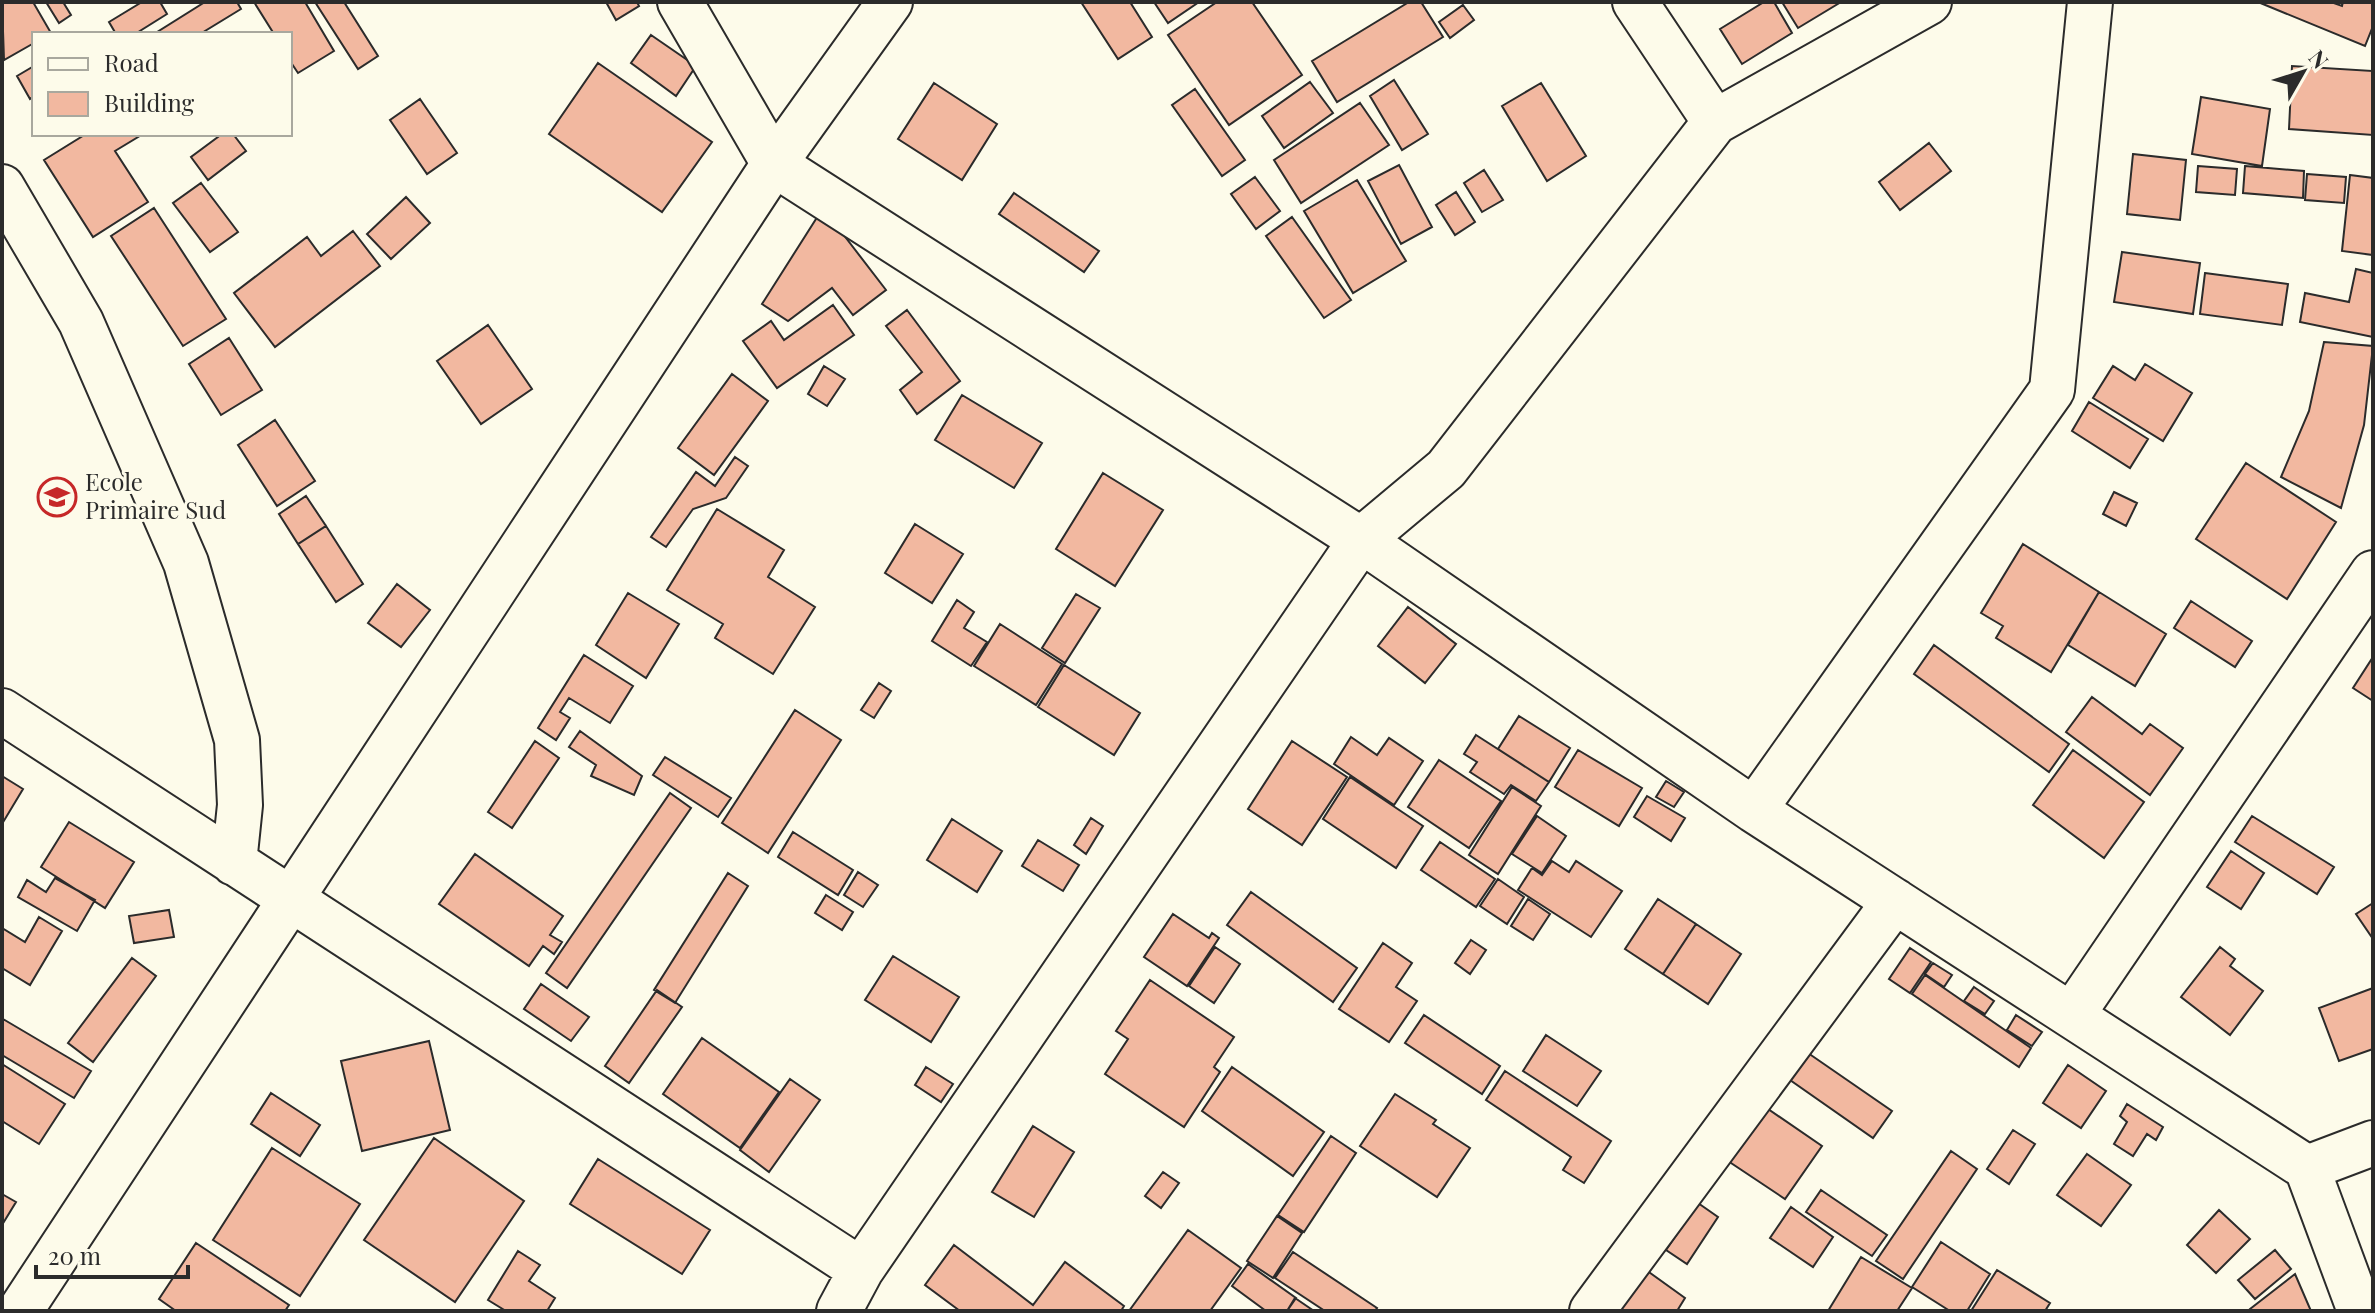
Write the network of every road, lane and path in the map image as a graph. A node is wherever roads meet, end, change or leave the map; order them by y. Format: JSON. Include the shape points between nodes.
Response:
{"nodes":[{"id":1,"x":680,"y":2,"type":"edge"},
{"id":2,"x":890,"y":2,"type":"edge"},
{"id":3,"x":1635,"y":2,"type":"edge"},
{"id":4,"x":1929,"y":2,"type":"edge"},
{"id":5,"x":2090,"y":2,"type":"edge"},
{"id":6,"x":1715,"y":122,"type":"junction"},
{"id":7,"x":774,"y":164,"type":"junction"},
{"id":8,"x":2,"y":187,"type":"edge"},
{"id":9,"x":1361,"y":540,"type":"junction"},
{"id":10,"x":2373,"y":573,"type":"edge"},
{"id":11,"x":2,"y":711,"type":"edge"},
{"id":12,"x":1754,"y":810,"type":"junction"},
{"id":13,"x":234,"y":863,"type":"junction"},
{"id":14,"x":290,"y":900,"type":"junction"},
{"id":15,"x":1895,"y":901,"type":"junction"},
{"id":16,"x":2072,"y":1015,"type":"junction"},
{"id":17,"x":2373,"y":1143,"type":"edge"},
{"id":18,"x":2307,"y":1168,"type":"junction"},
{"id":19,"x":861,"y":1270,"type":"junction"},
{"id":20,"x":20,"y":1311,"type":"edge"},
{"id":21,"x":839,"y":1311,"type":"edge"},
{"id":22,"x":1592,"y":1311,"type":"edge"},
{"id":23,"x":2360,"y":1311,"type":"edge"}],
"edges":[{"from":1,"to":7,"type":"street"},
{"from":2,"to":7,"type":"street"},
{"from":3,"to":6,"type":"street"},
{"from":4,"to":6,"type":"street"},
{"from":5,"to":12,"type":"street","via":[[2052,390]]},
{"from":6,"to":9,"type":"street","via":[[1446,469]]},
{"from":7,"to":9,"type":"street"},
{"from":7,"to":14,"type":"street"},
{"from":8,"to":13,"type":"street","via":[[81,322],[186,563],[237,740],[240,805]]},
{"from":9,"to":12,"type":"street"},
{"from":9,"to":19,"type":"street"},
{"from":10,"to":16,"type":"street"},
{"from":11,"to":13,"type":"street"},
{"from":12,"to":15,"type":"street"},
{"from":13,"to":14,"type":"street"},
{"from":14,"to":19,"type":"street"},
{"from":14,"to":20,"type":"street"},
{"from":15,"to":16,"type":"street"},
{"from":15,"to":22,"type":"street"},
{"from":16,"to":18,"type":"street"},
{"from":17,"to":18,"type":"street"},
{"from":18,"to":23,"type":"street"},
{"from":19,"to":21,"type":"street"}]}
